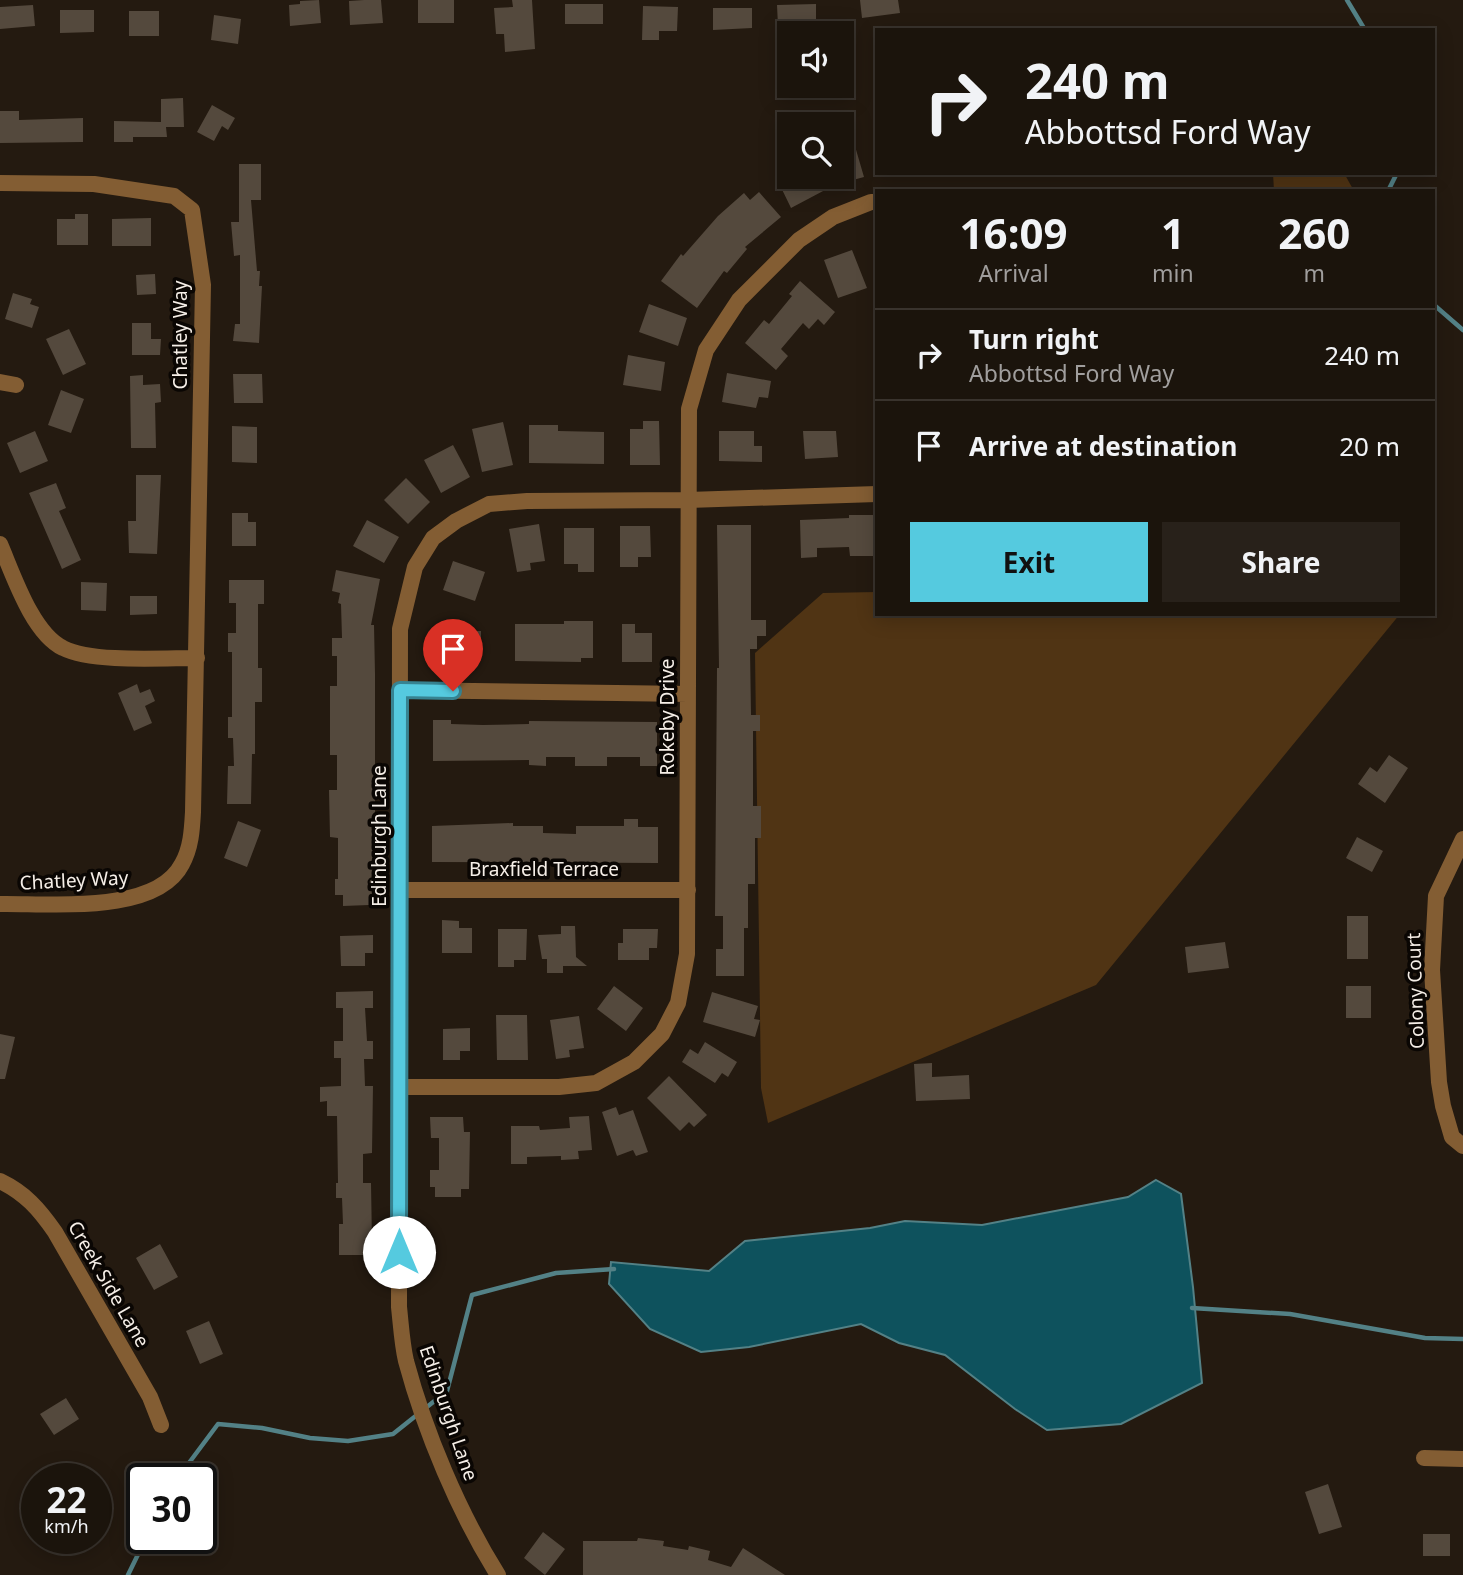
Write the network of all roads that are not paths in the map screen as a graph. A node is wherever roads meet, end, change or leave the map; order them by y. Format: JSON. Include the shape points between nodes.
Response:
{"nodes":[{"id":1,"x":0,"y":183,"type":"edge"},
{"id":2,"x":875,"y":202,"type":"edge"},
{"id":3,"x":875,"y":494,"type":"edge"},
{"id":4,"x":688,"y":500,"type":"junction"},
{"id":5,"x":0,"y":544,"type":"edge"},
{"id":6,"x":197,"y":658,"type":"junction"},
{"id":7,"x":400,"y":690,"type":"junction"},
{"id":8,"x":688,"y":694,"type":"junction"},
{"id":9,"x":1463,"y":839,"type":"edge"},
{"id":10,"x":400,"y":890,"type":"junction"},
{"id":11,"x":688,"y":890,"type":"junction"},
{"id":12,"x":0,"y":904,"type":"edge"},
{"id":13,"x":399,"y":1087,"type":"junction"},
{"id":14,"x":1461,"y":1145,"type":"edge"},
{"id":15,"x":0,"y":1181,"type":"edge"},
{"id":16,"x":161,"y":1424,"type":"dead end"},
{"id":17,"x":1424,"y":1458,"type":"dead end"},
{"id":18,"x":1463,"y":1459,"type":"edge"},
{"id":19,"x":498,"y":1575,"type":"edge"}],
"edges":[{"from":1,"to":6,"type":"street","name":"Chatley Way","via":[[94,184],[174,196],[192,210],[204,285]]},
{"from":2,"to":4,"type":"street","name":"Rokeby Drive","via":[[833,217],[799,240],[738,300],[706,350],[689,409]]},
{"from":3,"to":4,"type":"street","name":"Edinburgh Lane"},
{"from":4,"to":7,"type":"street","name":"Edinburgh Lane","via":[[527,500],[489,504],[456,521],[433,538],[415,567],[400,629]]},
{"from":4,"to":8,"type":"street","name":"Rokeby Drive"},
{"from":5,"to":6,"type":"street","via":[[29,611],[63,648],[124,659]]},
{"from":6,"to":12,"type":"street","name":"Chatley Way","via":[[193,812],[190,845],[181,867],[144,896],[119,902]]},
{"from":7,"to":8,"type":"street"},
{"from":7,"to":10,"type":"street","name":"Edinburgh Lane"},
{"from":8,"to":11,"type":"street","name":"Rokeby Drive"},
{"from":9,"to":14,"type":"street","name":"Colony Court","via":[[1436,896],[1432,970],[1439,1082],[1452,1137]]},
{"from":10,"to":11,"type":"street","name":"Braxfield Terrace"},
{"from":10,"to":13,"type":"street","name":"Edinburgh Lane"},
{"from":11,"to":13,"type":"street","name":"Rokeby Drive","via":[[687,954],[678,1003],[662,1034],[634,1062],[584,1085]]},
{"from":13,"to":19,"type":"street","name":"Edinburgh Lane","via":[[399,1307],[406,1360],[439,1457],[476,1541]]},
{"from":15,"to":16,"type":"street","name":"Creek Side Lane","via":[[38,1207],[55,1232]]},
{"from":17,"to":18,"type":"street"}]}
